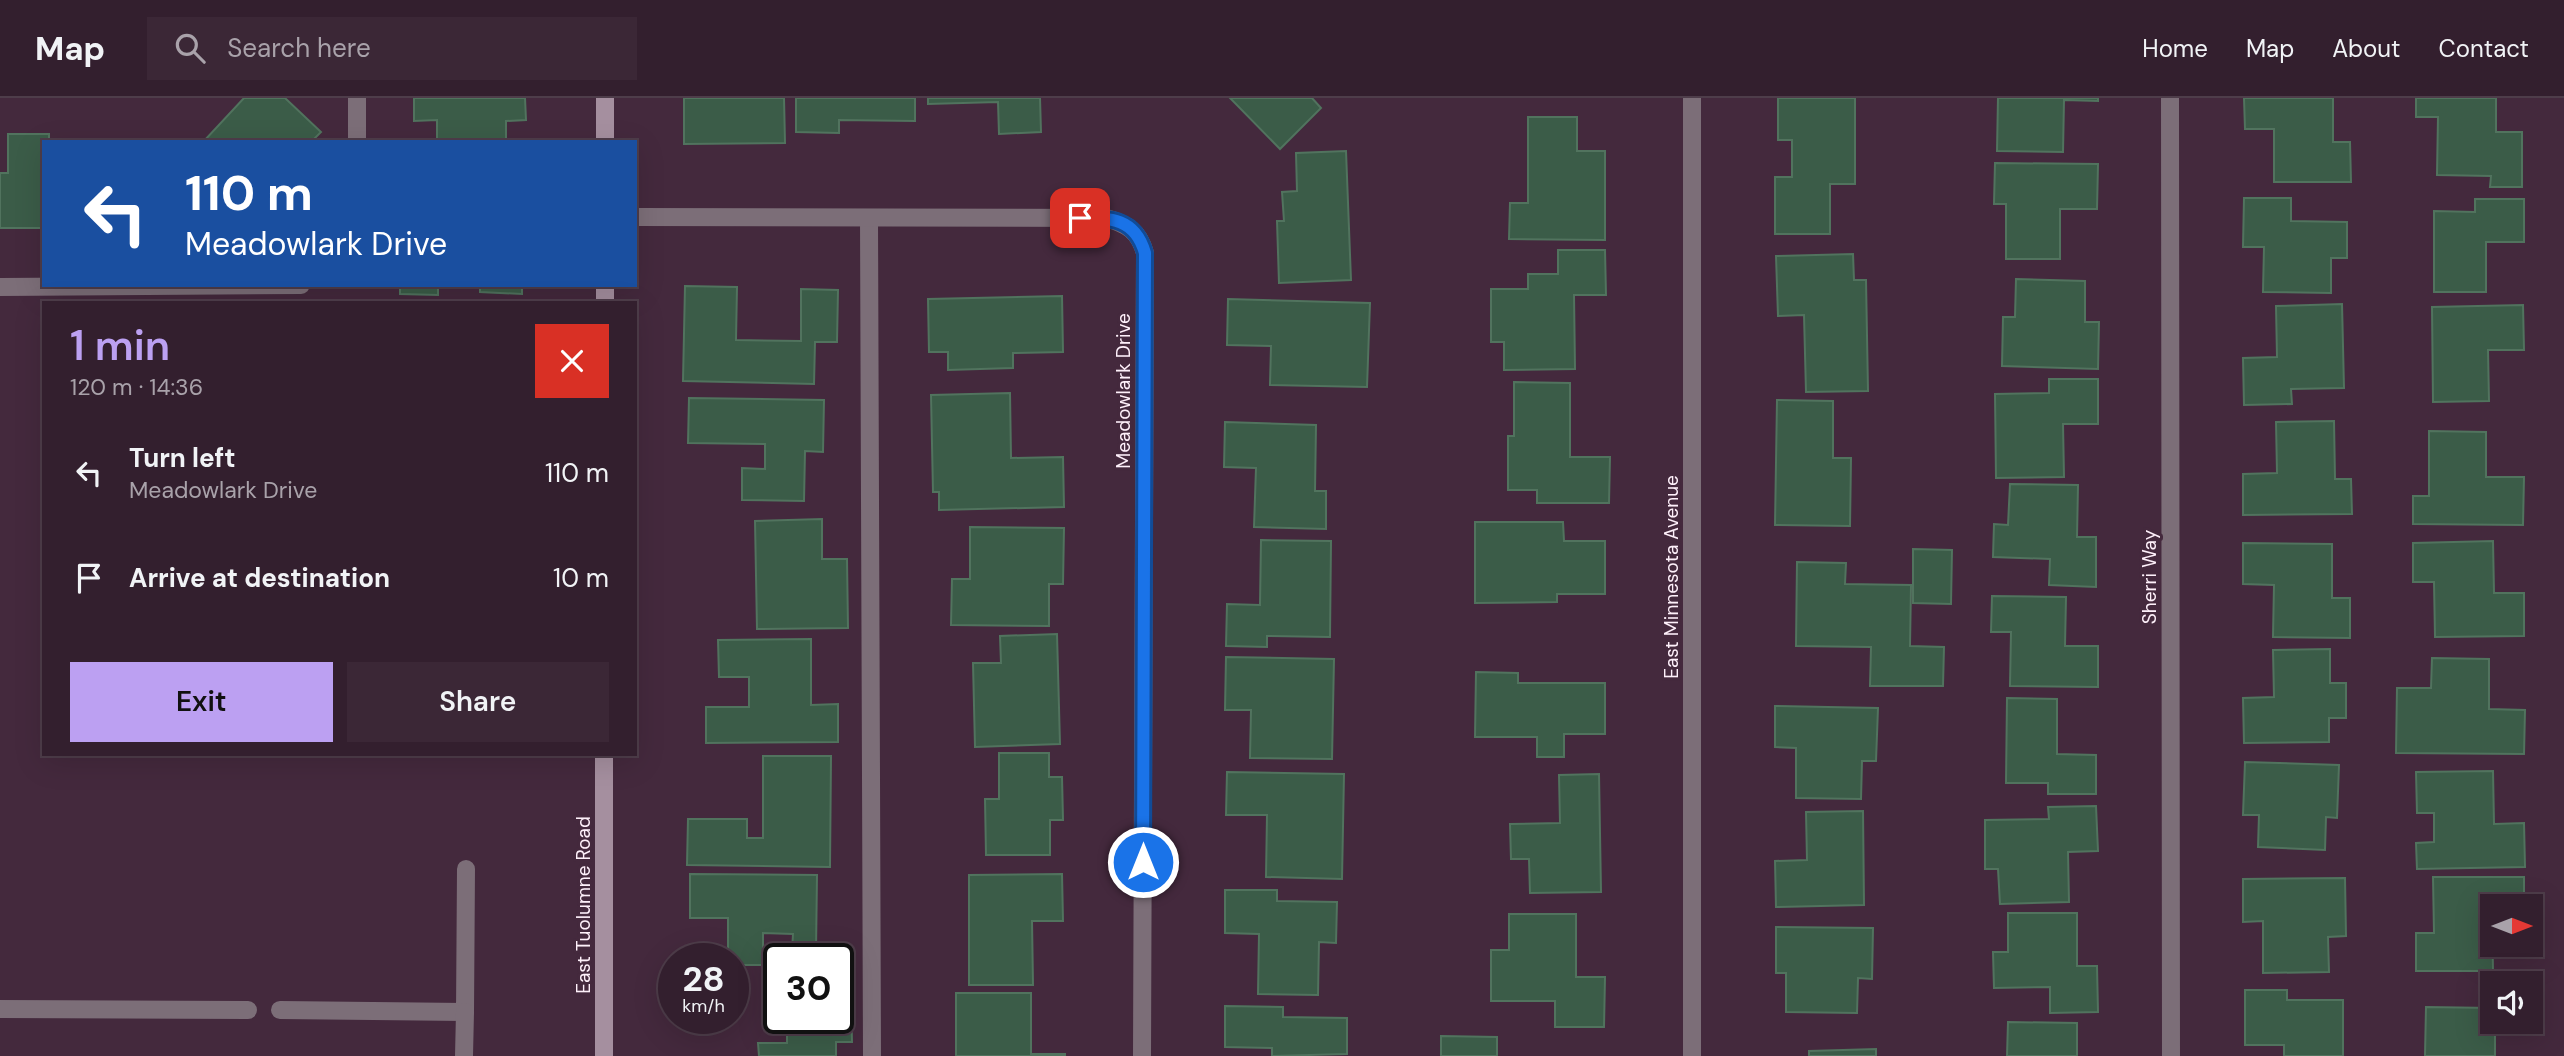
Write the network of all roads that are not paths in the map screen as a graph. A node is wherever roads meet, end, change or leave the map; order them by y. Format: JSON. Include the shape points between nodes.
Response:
{"nodes":[{"id":1,"x":357,"y":98,"type":"edge"},
{"id":2,"x":605,"y":98,"type":"edge"},
{"id":3,"x":1692,"y":98,"type":"edge"},
{"id":4,"x":2170,"y":98,"type":"edge"},
{"id":5,"x":357,"y":140,"type":"edge"},
{"id":6,"x":605,"y":140,"type":"edge"},
{"id":7,"x":637,"y":217,"type":"edge"},
{"id":8,"x":869,"y":218,"type":"junction"},
{"id":9,"x":0,"y":287,"type":"edge"},
{"id":10,"x":42,"y":287,"type":"edge"},
{"id":11,"x":604,"y":756,"type":"edge"},
{"id":12,"x":466,"y":869,"type":"dead end"},
{"id":13,"x":0,"y":1009,"type":"edge"},
{"id":14,"x":248,"y":1010,"type":"dead end"},
{"id":15,"x":281,"y":1010,"type":"dead end"},
{"id":16,"x":465,"y":1012,"type":"junction"},
{"id":17,"x":464,"y":1056,"type":"edge"},
{"id":18,"x":604,"y":1056,"type":"edge"},
{"id":19,"x":872,"y":1056,"type":"edge"},
{"id":20,"x":1142,"y":1056,"type":"edge"},
{"id":21,"x":1692,"y":1056,"type":"edge"},
{"id":22,"x":2171,"y":1056,"type":"edge"}],
"edges":[{"from":1,"to":5,"type":"street"},
{"from":2,"to":6,"type":"street"},
{"from":3,"to":21,"type":"street","name":"East Minnesota Avenue"},
{"from":4,"to":22,"type":"street","name":"Sherri Way"},
{"from":7,"to":8,"type":"street","name":"Meadowlark Drive"},
{"from":8,"to":19,"type":"street"},
{"from":8,"to":20,"type":"street","name":"Meadowlark Drive","via":[[1106,218],[1132,228],[1141,239],[1145,253]]},
{"from":9,"to":10,"type":"street"},
{"from":11,"to":18,"type":"street","name":"East Tuolumne Road"},
{"from":12,"to":16,"type":"street"},
{"from":13,"to":14,"type":"street"},
{"from":15,"to":16,"type":"street"},
{"from":16,"to":17,"type":"street"}]}
